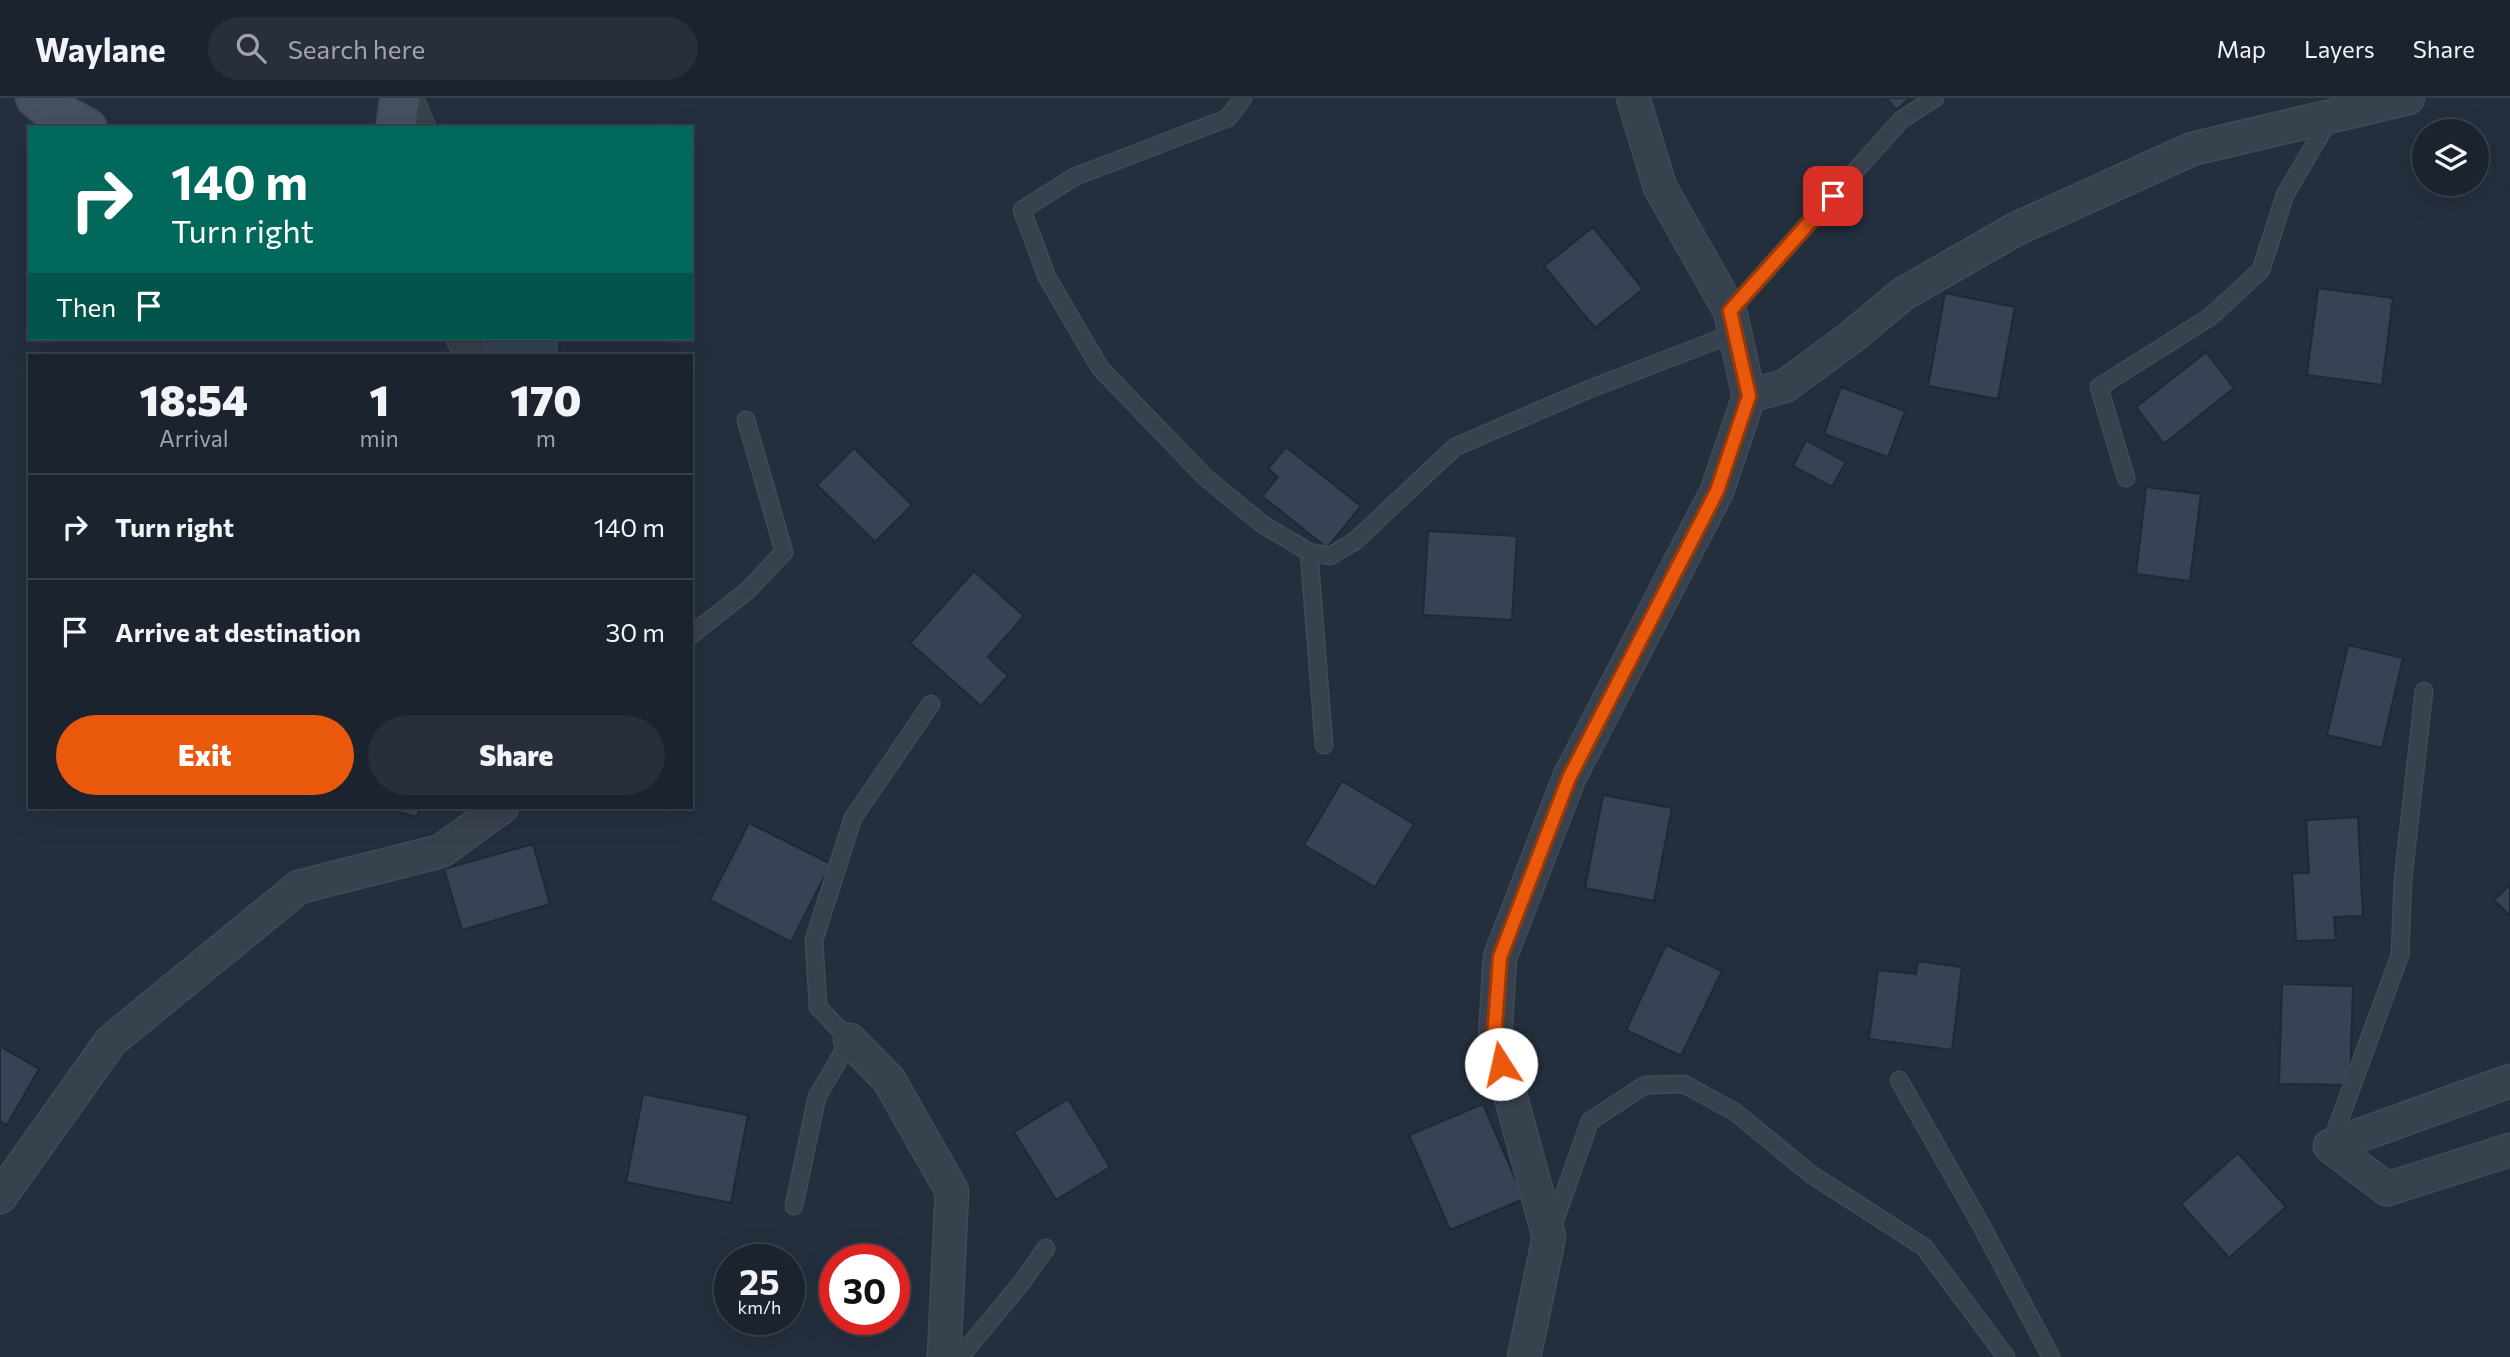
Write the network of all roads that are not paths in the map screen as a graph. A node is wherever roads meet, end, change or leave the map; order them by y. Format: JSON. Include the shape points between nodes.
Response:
{"nodes":[{"id":1,"x":36,"y":98,"type":"edge"},
{"id":2,"x":400,"y":98,"type":"edge"},
{"id":3,"x":406,"y":98,"type":"edge"},
{"id":4,"x":1243,"y":98,"type":"edge"},
{"id":5,"x":1633,"y":98,"type":"edge"},
{"id":6,"x":1936,"y":98,"type":"edge"},
{"id":7,"x":2407,"y":98,"type":"edge"},
{"id":8,"x":2330,"y":118,"type":"junction"},
{"id":9,"x":83,"y":126,"type":"edge"},
{"id":10,"x":396,"y":126,"type":"edge"},
{"id":11,"x":418,"y":126,"type":"edge"},
{"id":12,"x":1732,"y":322,"type":"junction"},
{"id":13,"x":1749,"y":396,"type":"junction"},
{"id":14,"x":746,"y":420,"type":"dead end"},
{"id":15,"x":2126,"y":478,"type":"dead end"},
{"id":16,"x":1310,"y":552,"type":"junction"},
{"id":17,"x":693,"y":633,"type":"edge"},
{"id":18,"x":2424,"y":691,"type":"dead end"},
{"id":19,"x":931,"y":704,"type":"dead end"},
{"id":20,"x":1324,"y":745,"type":"dead end"},
{"id":21,"x":499,"y":809,"type":"edge"},
{"id":22,"x":850,"y":1040,"type":"junction"},
{"id":23,"x":1899,"y":1080,"type":"dead end"},
{"id":24,"x":2510,"y":1081,"type":"edge"},
{"id":25,"x":2330,"y":1146,"type":"junction"},
{"id":26,"x":2510,"y":1150,"type":"edge"},
{"id":27,"x":0,"y":1196,"type":"edge"},
{"id":28,"x":794,"y":1206,"type":"dead end"},
{"id":29,"x":1549,"y":1237,"type":"junction"},
{"id":30,"x":1046,"y":1248,"type":"dead end"},
{"id":31,"x":944,"y":1357,"type":"edge"},
{"id":32,"x":960,"y":1357,"type":"edge"},
{"id":33,"x":1524,"y":1357,"type":"edge"},
{"id":34,"x":2007,"y":1357,"type":"edge"},
{"id":35,"x":2051,"y":1357,"type":"edge"}],
"edges":[{"from":1,"to":9,"type":"street"},
{"from":2,"to":10,"type":"street"},
{"from":3,"to":11,"type":"street"},
{"from":4,"to":16,"type":"lane","via":[[1228,118],[1074,177],[1022,210],[1046,277],[1100,368],[1205,477],[1262,524]]},
{"from":5,"to":12,"type":"street","via":[[1660,187]]},
{"from":6,"to":12,"type":"lane","via":[[1901,120]]},
{"from":7,"to":8,"type":"street"},
{"from":8,"to":13,"type":"street","via":[[2192,149],[2017,229],[1903,294],[1785,386]]},
{"from":8,"to":15,"type":"lane","via":[[2285,195],[2261,270],[2210,317],[2099,387]]},
{"from":12,"to":13,"type":"street"},
{"from":12,"to":16,"type":"lane","via":[[1455,447],[1355,541],[1329,555]]},
{"from":13,"to":29,"type":"street","via":[[1717,491],[1569,778],[1500,957],[1494,1039]]},
{"from":14,"to":17,"type":"lane","via":[[784,552],[747,591]]},
{"from":16,"to":20,"type":"lane"},
{"from":18,"to":25,"type":"lane","via":[[2399,955]]},
{"from":19,"to":22,"type":"lane","via":[[853,818],[814,940],[818,1007]]},
{"from":21,"to":27,"type":"street","via":[[441,851],[299,887],[111,1041]]},
{"from":22,"to":28,"type":"lane","via":[[817,1097]]},
{"from":22,"to":31,"type":"street","via":[[889,1080],[952,1191]]},
{"from":23,"to":35,"type":"lane"},
{"from":24,"to":25,"type":"street"},
{"from":25,"to":26,"type":"street","via":[[2387,1189]]},
{"from":29,"to":33,"type":"street"},
{"from":29,"to":34,"type":"lane","via":[[1590,1121],[1645,1085],[1684,1084],[1735,1112],[1812,1175],[1924,1247]]},
{"from":30,"to":32,"type":"lane"}]}
